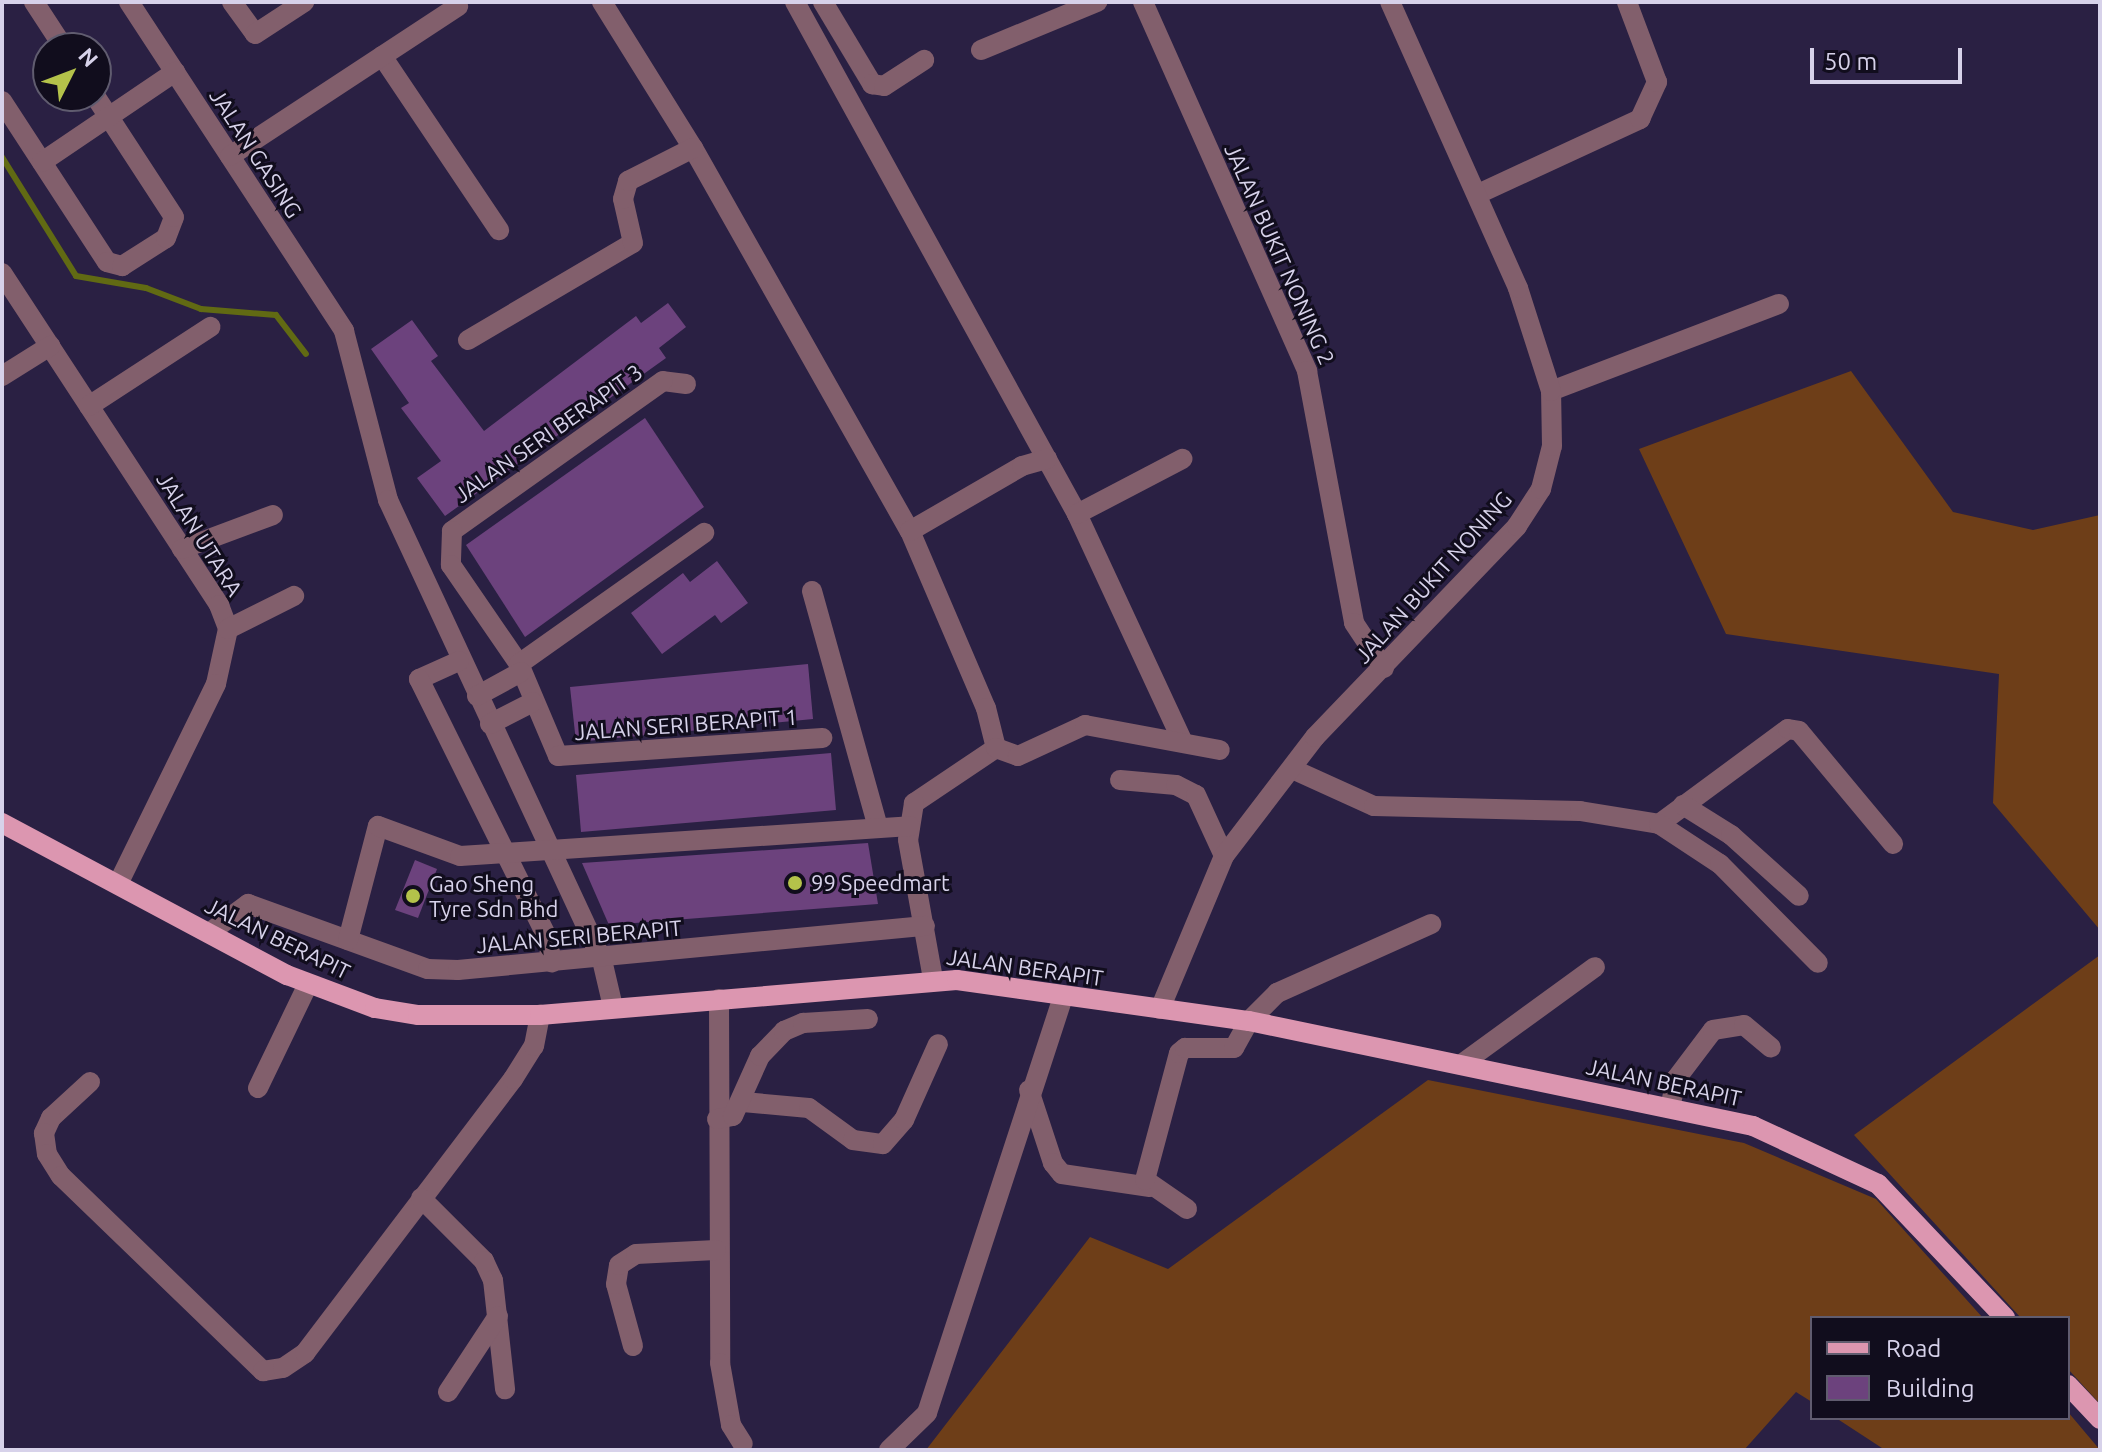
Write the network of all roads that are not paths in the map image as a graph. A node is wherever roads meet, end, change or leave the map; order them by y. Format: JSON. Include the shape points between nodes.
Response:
{"nodes":[{"id":1,"x":34,"y":2,"type":"edge"},
{"id":2,"x":129,"y":2,"type":"edge"},
{"id":3,"x":232,"y":2,"type":"edge"},
{"id":4,"x":304,"y":2,"type":"edge"},
{"id":5,"x":602,"y":2,"type":"edge"},
{"id":6,"x":795,"y":2,"type":"edge"},
{"id":7,"x":1097,"y":2,"type":"edge"},
{"id":8,"x":1143,"y":2,"type":"edge"},
{"id":9,"x":1390,"y":2,"type":"edge"},
{"id":10,"x":1627,"y":2,"type":"edge"},
{"id":11,"x":458,"y":6,"type":"dead end"},
{"id":12,"x":827,"y":9,"type":"edge"},
{"id":13,"x":809,"y":27,"type":"junction"},
{"id":14,"x":54,"y":32,"type":"edge"},
{"id":15,"x":981,"y":50,"type":"dead end"},
{"id":16,"x":382,"y":56,"type":"junction"},
{"id":17,"x":924,"y":60,"type":"dead end"},
{"id":18,"x":175,"y":72,"type":"junction"},
{"id":19,"x":2,"y":101,"type":"edge"},
{"id":20,"x":106,"y":112,"type":"edge"},
{"id":21,"x":109,"y":117,"type":"junction"},
{"id":22,"x":693,"y":148,"type":"junction"},
{"id":23,"x":230,"y":156,"type":"junction"},
{"id":24,"x":42,"y":162,"type":"junction"},
{"id":25,"x":1478,"y":194,"type":"junction"},
{"id":26,"x":499,"y":230,"type":"dead end"},
{"id":27,"x":2,"y":273,"type":"edge"},
{"id":28,"x":1779,"y":304,"type":"dead end"},
{"id":29,"x":210,"y":327,"type":"dead end"},
{"id":30,"x":468,"y":340,"type":"dead end"},
{"id":31,"x":50,"y":346,"type":"junction"},
{"id":32,"x":2,"y":376,"type":"edge"},
{"id":33,"x":686,"y":384,"type":"dead end"},
{"id":34,"x":1551,"y":391,"type":"junction"},
{"id":35,"x":89,"y":406,"type":"junction"},
{"id":36,"x":1047,"y":459,"type":"junction"},
{"id":37,"x":1182,"y":459,"type":"dead end"},
{"id":38,"x":1077,"y":514,"type":"junction"},
{"id":39,"x":273,"y":515,"type":"dead end"},
{"id":40,"x":910,"y":531,"type":"junction"},
{"id":41,"x":704,"y":533,"type":"dead end"},
{"id":42,"x":182,"y":549,"type":"junction"},
{"id":43,"x":812,"y":591,"type":"dead end"},
{"id":44,"x":294,"y":596,"type":"dead end"},
{"id":45,"x":228,"y":629,"type":"junction"},
{"id":46,"x":459,"y":661,"type":"junction"},
{"id":47,"x":520,"y":668,"type":"junction"},
{"id":48,"x":1384,"y":668,"type":"junction"},
{"id":49,"x":477,"y":696,"type":"junction"},
{"id":50,"x":533,"y":702,"type":"junction"},
{"id":51,"x":490,"y":724,"type":"junction"},
{"id":52,"x":822,"y":738,"type":"dead end"},
{"id":53,"x":1181,"y":738,"type":"junction"},
{"id":54,"x":996,"y":748,"type":"junction"},
{"id":55,"x":1220,"y":750,"type":"dead end"},
{"id":56,"x":1292,"y":769,"type":"junction"},
{"id":57,"x":1120,"y":780,"type":"dead end"},
{"id":58,"x":1683,"y":805,"type":"junction"},
{"id":59,"x":2,"y":823,"type":"edge"},
{"id":60,"x":1659,"y":824,"type":"junction"},
{"id":61,"x":910,"y":826,"type":"junction"},
{"id":62,"x":878,"y":828,"type":"junction"},
{"id":63,"x":1893,"y":844,"type":"dead end"},
{"id":64,"x":551,"y":850,"type":"junction"},
{"id":65,"x":505,"y":853,"type":"junction"},
{"id":66,"x":1224,"y":856,"type":"junction"},
{"id":67,"x":118,"y":884,"type":"junction"},
{"id":68,"x":1799,"y":896,"type":"dead end"},
{"id":69,"x":1431,"y":924,"type":"dead end"},
{"id":70,"x":925,"y":926,"type":"junction"},
{"id":71,"x":209,"y":933,"type":"junction"},
{"id":72,"x":348,"y":940,"type":"junction"},
{"id":73,"x":602,"y":960,"type":"junction"},
{"id":74,"x":552,"y":963,"type":"junction"},
{"id":75,"x":1818,"y":963,"type":"dead end"},
{"id":76,"x":1595,"y":967,"type":"dead end"},
{"id":77,"x":933,"y":979,"type":"junction"},
{"id":78,"x":308,"y":984,"type":"junction"},
{"id":79,"x":1063,"y":996,"type":"junction"},
{"id":80,"x":719,"y":999,"type":"junction"},
{"id":81,"x":613,"y":1007,"type":"junction"},
{"id":82,"x":1160,"y":1009,"type":"junction"},
{"id":83,"x":540,"y":1015,"type":"junction"},
{"id":84,"x":868,"y":1019,"type":"dead end"},
{"id":85,"x":1249,"y":1021,"type":"junction"},
{"id":86,"x":938,"y":1044,"type":"dead end"},
{"id":87,"x":1771,"y":1048,"type":"dead end"},
{"id":88,"x":1463,"y":1063,"type":"junction"},
{"id":89,"x":90,"y":1082,"type":"dead end"},
{"id":90,"x":258,"y":1088,"type":"dead end"},
{"id":91,"x":1029,"y":1090,"type":"junction"},
{"id":92,"x":743,"y":1102,"type":"junction"},
{"id":93,"x":1670,"y":1108,"type":"junction"},
{"id":94,"x":717,"y":1119,"type":"junction"},
{"id":95,"x":1150,"y":1187,"type":"junction"},
{"id":96,"x":421,"y":1198,"type":"junction"},
{"id":97,"x":1187,"y":1209,"type":"dead end"},
{"id":98,"x":716,"y":1250,"type":"junction"},
{"id":99,"x":498,"y":1316,"type":"junction"},
{"id":100,"x":2003,"y":1316,"type":"edge"},
{"id":101,"x":633,"y":1346,"type":"dead end"},
{"id":102,"x":2070,"y":1387,"type":"edge"},
{"id":103,"x":505,"y":1389,"type":"dead end"},
{"id":104,"x":448,"y":1392,"type":"dead end"},
{"id":105,"x":2100,"y":1419,"type":"edge"},
{"id":106,"x":743,"y":1444,"type":"dead end"},
{"id":107,"x":889,"y":1450,"type":"edge"}],
"edges":[{"from":1,"to":14,"type":"street"},
{"from":2,"to":18,"type":"street","name":"JALAN GASING"},
{"from":3,"to":4,"type":"street","via":[[255,34]]},
{"from":5,"to":22,"type":"street"},
{"from":6,"to":13,"type":"street"},
{"from":7,"to":15,"type":"street"},
{"from":8,"to":48,"type":"street","name":"JALAN BUKIT NONING 2","via":[[1307,371],[1354,623]]},
{"from":9,"to":25,"type":"street","name":"JALAN BUKIT NONING"},
{"from":10,"to":25,"type":"street","via":[[1657,82],[1640,119]]},
{"from":11,"to":16,"type":"street"},
{"from":12,"to":13,"type":"street"},
{"from":12,"to":17,"type":"street","via":[[872,84],[884,86]]},
{"from":13,"to":36,"type":"street"},
{"from":16,"to":23,"type":"street"},
{"from":16,"to":26,"type":"street"},
{"from":18,"to":21,"type":"street"},
{"from":18,"to":23,"type":"street","name":"JALAN GASING"},
{"from":19,"to":24,"type":"street"},
{"from":20,"to":21,"type":"street"},
{"from":21,"to":24,"type":"street"},
{"from":21,"to":24,"type":"street","via":[[174,217],[166,238],[146,255],[122,266],[107,262]]},
{"from":22,"to":30,"type":"street","via":[[628,181],[623,199],[633,243]]},
{"from":22,"to":40,"type":"street"},
{"from":23,"to":46,"type":"street","name":"JALAN GASING","via":[[344,331],[388,500]]},
{"from":25,"to":34,"type":"street","name":"JALAN BUKIT NONING","via":[[1518,288]]},
{"from":27,"to":31,"type":"street","name":"JALAN UTARA"},
{"from":28,"to":34,"type":"street"},
{"from":29,"to":35,"type":"street"},
{"from":31,"to":32,"type":"street"},
{"from":31,"to":35,"type":"street","name":"JALAN UTARA"},
{"from":33,"to":47,"type":"street","name":"JALAN SERI BERAPIT 3","via":[[663,381],[452,531],[451,565]]},
{"from":34,"to":48,"type":"street","name":"JALAN BUKIT NONING","via":[[1552,446],[1541,489],[1517,526]]},
{"from":35,"to":42,"type":"street","name":"JALAN UTARA"},
{"from":36,"to":38,"type":"street"},
{"from":36,"to":40,"type":"street","via":[[1022,466]]},
{"from":37,"to":38,"type":"street"},
{"from":38,"to":53,"type":"street"},
{"from":39,"to":42,"type":"street"},
{"from":40,"to":54,"type":"street","via":[[986,708]]},
{"from":41,"to":47,"type":"street"},
{"from":42,"to":45,"type":"street","name":"JALAN UTARA"},
{"from":43,"to":62,"type":"street"},
{"from":44,"to":45,"type":"street"},
{"from":45,"to":67,"type":"street","name":"JALAN UTARA","via":[[216,684]]},
{"from":46,"to":49,"type":"street","name":"JALAN GASING"},
{"from":46,"to":65,"type":"street","via":[[419,679]]},
{"from":47,"to":49,"type":"street"},
{"from":47,"to":50,"type":"street","name":"JALAN SERI BERAPIT 1"},
{"from":48,"to":56,"type":"street","name":"JALAN BUKIT NONING"},
{"from":49,"to":51,"type":"street","name":"JALAN GASING"},
{"from":50,"to":51,"type":"street"},
{"from":50,"to":52,"type":"street","name":"JALAN SERI BERAPIT 1","via":[[553,749],[568,758]]},
{"from":51,"to":64,"type":"street","name":"JALAN GASING"},
{"from":53,"to":54,"type":"street","via":[[1085,725],[1018,756]]},
{"from":53,"to":55,"type":"street"},
{"from":54,"to":61,"type":"street","via":[[930,788],[914,803]]},
{"from":56,"to":60,"type":"street","via":[[1374,806],[1580,811]]},
{"from":56,"to":66,"type":"street","name":"JALAN BUKIT NONING"},
{"from":57,"to":66,"type":"street","via":[[1176,785],[1196,795]]},
{"from":58,"to":60,"type":"street"},
{"from":58,"to":63,"type":"street","via":[[1779,733],[1799,731]]},
{"from":58,"to":68,"type":"street","via":[[1731,835]]},
{"from":59,"to":67,"type":"main road","name":"JALAN BERAPIT"},
{"from":60,"to":75,"type":"street","via":[[1720,864]]},
{"from":61,"to":62,"type":"street"},
{"from":61,"to":70,"type":"street"},
{"from":62,"to":64,"type":"street"},
{"from":64,"to":65,"type":"street"},
{"from":64,"to":73,"type":"street","name":"JALAN GASING"},
{"from":65,"to":72,"type":"street","via":[[460,856],[378,826]]},
{"from":65,"to":74,"type":"street","via":[[547,937]]},
{"from":66,"to":82,"type":"street","name":"JALAN BUKIT NONING"},
{"from":67,"to":71,"type":"main road","name":"JALAN BERAPIT"},
{"from":69,"to":85,"type":"street","via":[[1277,993]]},
{"from":70,"to":73,"type":"street","name":"JALAN SERI BERAPIT"},
{"from":70,"to":77,"type":"street"},
{"from":71,"to":72,"type":"street","name":"JALAN SERI BERAPIT","via":[[248,904]]},
{"from":71,"to":78,"type":"main road","name":"JALAN BERAPIT"},
{"from":72,"to":74,"type":"street","name":"JALAN SERI BERAPIT","via":[[428,969]]},
{"from":73,"to":74,"type":"street","name":"JALAN SERI BERAPIT"},
{"from":73,"to":81,"type":"street","name":"JALAN GASING"},
{"from":76,"to":88,"type":"street"},
{"from":77,"to":79,"type":"main road","name":"JALAN BERAPIT"},
{"from":77,"to":80,"type":"main road","name":"JALAN BERAPIT"},
{"from":78,"to":83,"type":"main road","name":"JALAN BERAPIT","via":[[418,1015]]},
{"from":78,"to":90,"type":"street"},
{"from":79,"to":82,"type":"main road","name":"JALAN BERAPIT"},
{"from":79,"to":91,"type":"street"},
{"from":80,"to":81,"type":"main road","name":"JALAN BERAPIT"},
{"from":80,"to":94,"type":"street"},
{"from":81,"to":83,"type":"main road","name":"JALAN BERAPIT"},
{"from":82,"to":85,"type":"main road","name":"JALAN BERAPIT"},
{"from":83,"to":96,"type":"street","via":[[534,1046]]},
{"from":84,"to":92,"type":"street","via":[[803,1023],[784,1031],[760,1056]]},
{"from":85,"to":88,"type":"main road","name":"JALAN BERAPIT"},
{"from":85,"to":95,"type":"street","via":[[1234,1048],[1185,1048],[1179,1053],[1145,1180]]},
{"from":86,"to":92,"type":"street","via":[[904,1120],[883,1144],[853,1140],[809,1108]]},
{"from":87,"to":93,"type":"street","via":[[1744,1025],[1713,1030],[1676,1079]]},
{"from":88,"to":93,"type":"main road","name":"JALAN BERAPIT"},
{"from":89,"to":96,"type":"street","via":[[51,1118],[44,1133],[47,1154],[61,1176],[263,1371],[283,1368],[305,1353]]},
{"from":91,"to":95,"type":"street","via":[[1053,1163],[1062,1174]]},
{"from":91,"to":107,"type":"street","via":[[927,1413]]},
{"from":92,"to":94,"type":"street","via":[[733,1116]]},
{"from":93,"to":100,"type":"main road","name":"JALAN BERAPIT","via":[[1753,1126],[1878,1184]]},
{"from":94,"to":98,"type":"street"},
{"from":95,"to":97,"type":"street"},
{"from":96,"to":99,"type":"street","via":[[484,1261]]},
{"from":98,"to":101,"type":"street","via":[[636,1254],[619,1265],[616,1284]]},
{"from":98,"to":106,"type":"street","via":[[720,1363],[731,1425]]},
{"from":99,"to":103,"type":"street"},
{"from":99,"to":104,"type":"street"},
{"from":102,"to":105,"type":"main road"}]}
